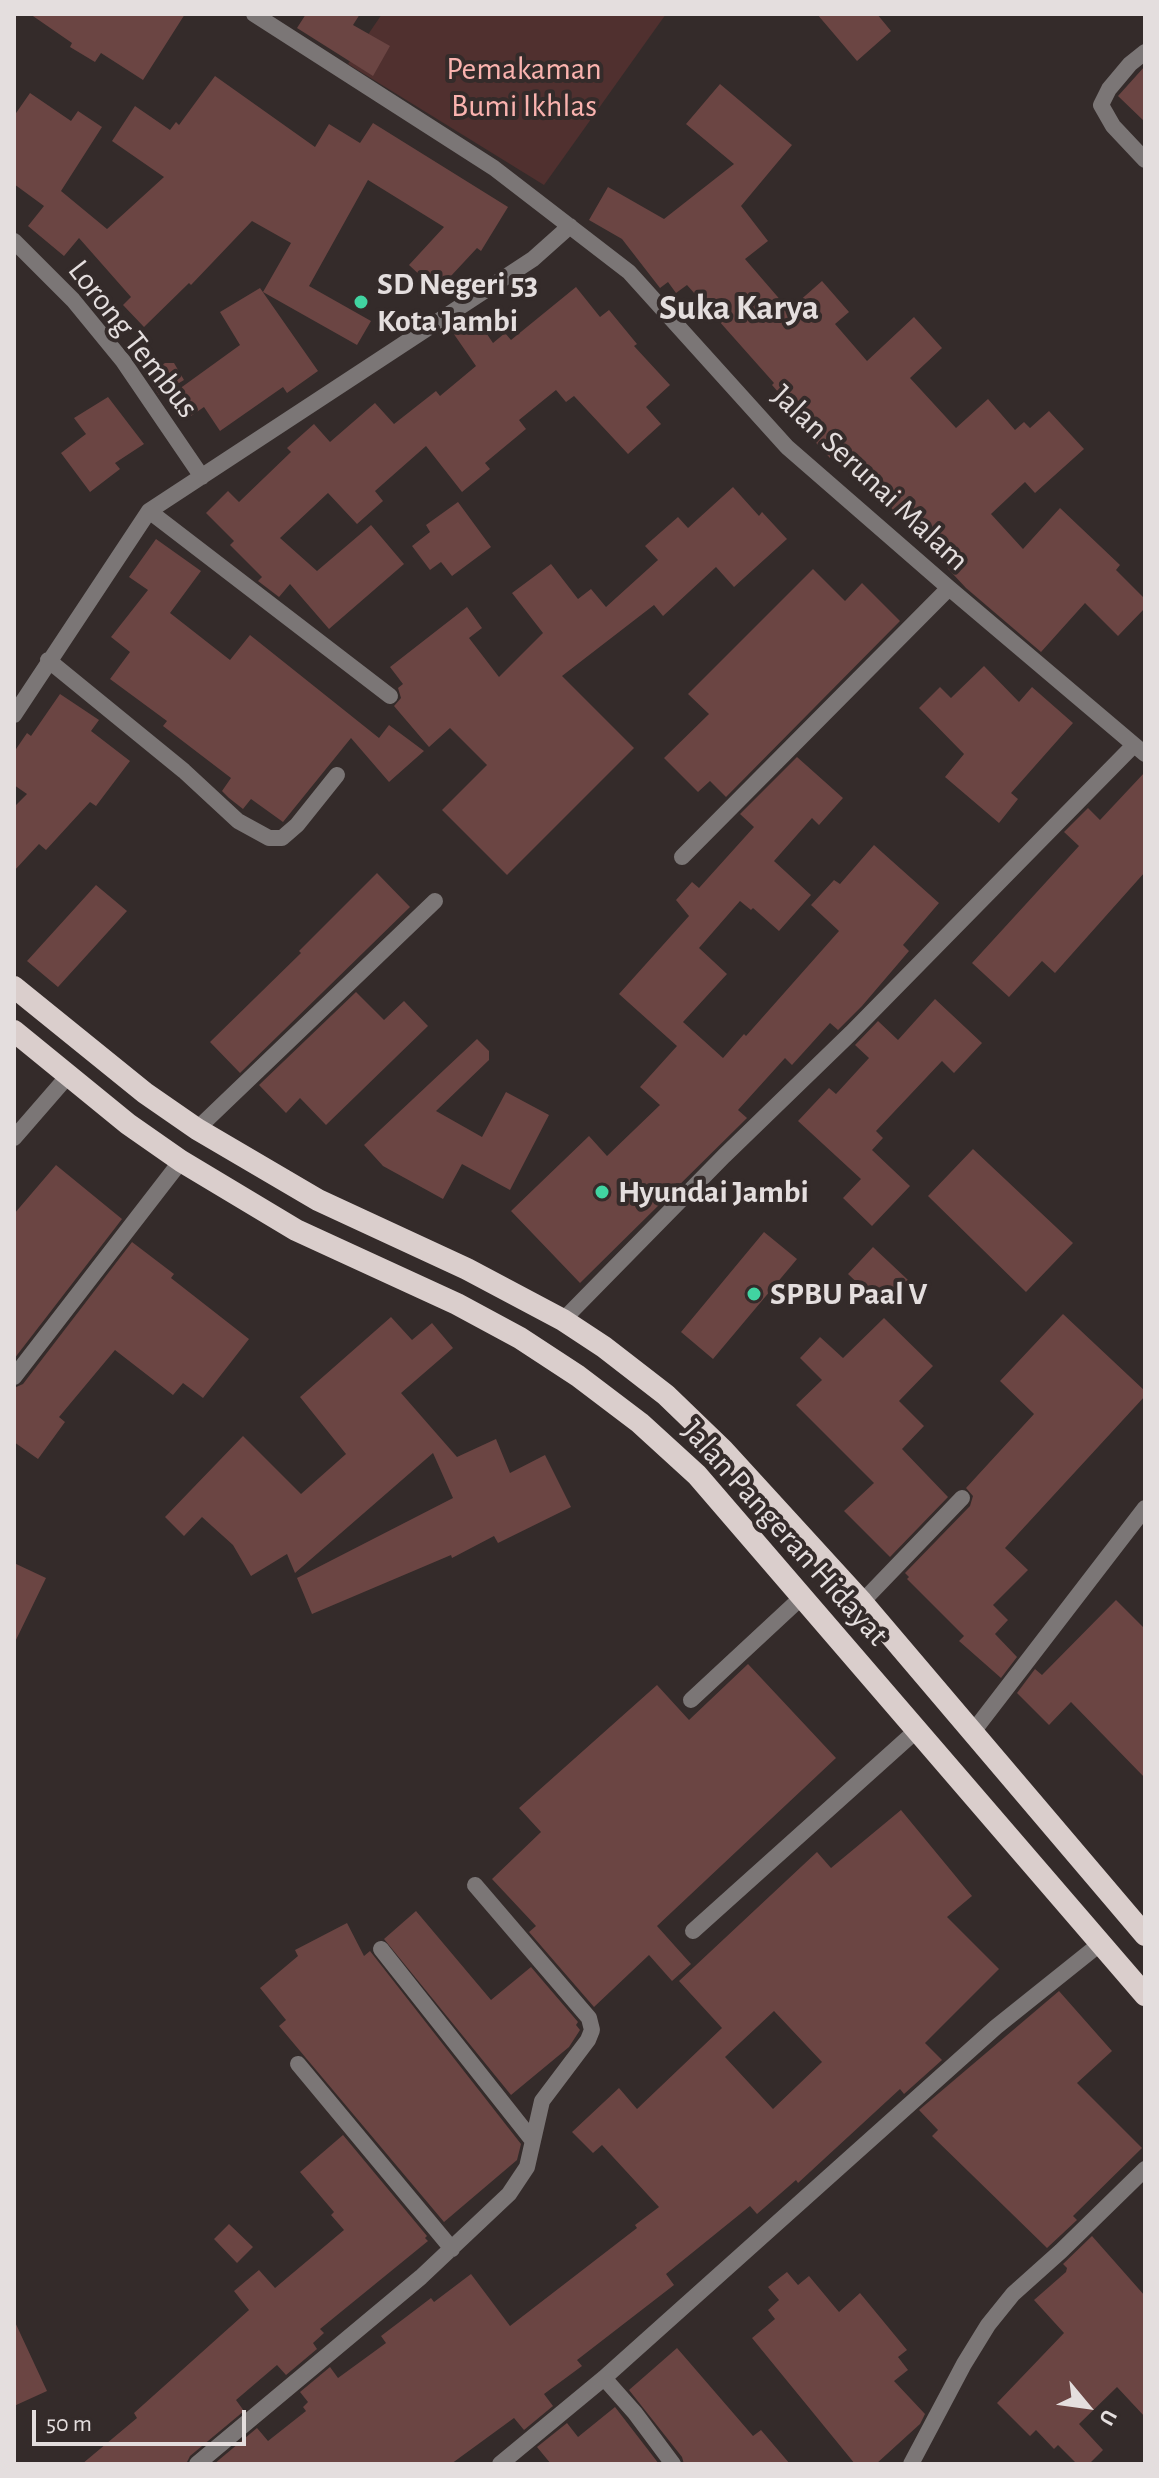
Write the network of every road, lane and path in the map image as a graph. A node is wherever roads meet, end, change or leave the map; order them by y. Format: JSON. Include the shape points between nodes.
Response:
{"nodes":[{"id":1,"x":254,"y":14,"type":"edge"},
{"id":2,"x":1145,"y":52,"type":"edge"},
{"id":3,"x":1145,"y":160,"type":"edge"},
{"id":4,"x":570,"y":226,"type":"junction"},
{"id":5,"x":14,"y":241,"type":"edge"},
{"id":6,"x":202,"y":477,"type":"junction"},
{"id":7,"x":149,"y":511,"type":"junction"},
{"id":8,"x":949,"y":588,"type":"junction"},
{"id":9,"x":48,"y":660,"type":"junction"},
{"id":10,"x":390,"y":696,"type":"dead end"},
{"id":11,"x":14,"y":715,"type":"edge"},
{"id":12,"x":1140,"y":749,"type":"edge"},
{"id":13,"x":337,"y":775,"type":"dead end"},
{"id":14,"x":682,"y":857,"type":"dead end"},
{"id":15,"x":435,"y":901,"type":"dead end"},
{"id":16,"x":14,"y":987,"type":"edge"},
{"id":17,"x":14,"y":1031,"type":"edge"},
{"id":18,"x":67,"y":1077,"type":"junction"},
{"id":19,"x":197,"y":1129,"type":"junction"},
{"id":20,"x":14,"y":1138,"type":"edge"},
{"id":21,"x":181,"y":1161,"type":"junction"},
{"id":22,"x":563,"y":1320,"type":"junction"},
{"id":23,"x":604,"y":1347,"type":"junction"},
{"id":24,"x":578,"y":1376,"type":"junction"},
{"id":25,"x":14,"y":1377,"type":"edge"},
{"id":26,"x":723,"y":1450,"type":"junction"},
{"id":27,"x":697,"y":1475,"type":"junction"},
{"id":28,"x":962,"y":1498,"type":"dead end"},
{"id":29,"x":1145,"y":1508,"type":"edge"},
{"id":30,"x":803,"y":1596,"type":"junction"},
{"id":31,"x":862,"y":1602,"type":"junction"},
{"id":32,"x":691,"y":1700,"type":"dead end"},
{"id":33,"x":918,"y":1729,"type":"junction"},
{"id":34,"x":972,"y":1733,"type":"junction"},
{"id":35,"x":475,"y":1885,"type":"dead end"},
{"id":36,"x":1138,"y":1927,"type":"edge"},
{"id":37,"x":693,"y":1931,"type":"dead end"},
{"id":38,"x":1101,"y":1943,"type":"junction"},
{"id":39,"x":381,"y":1949,"type":"dead end"},
{"id":40,"x":1145,"y":1995,"type":"edge"},
{"id":41,"x":298,"y":2064,"type":"dead end"},
{"id":42,"x":533,"y":2141,"type":"junction"},
{"id":43,"x":1145,"y":2169,"type":"edge"},
{"id":44,"x":452,"y":2249,"type":"junction"},
{"id":45,"x":604,"y":2378,"type":"junction"},
{"id":46,"x":197,"y":2464,"type":"edge"},
{"id":47,"x":500,"y":2464,"type":"edge"},
{"id":48,"x":673,"y":2464,"type":"edge"},
{"id":49,"x":911,"y":2464,"type":"edge"}],
"edges":[{"from":1,"to":4,"type":"street","name":"Jalan Serunai Malam","via":[[494,168]]},
{"from":2,"to":3,"type":"street","via":[[1109,89],[1101,105]]},
{"from":4,"to":6,"type":"street","via":[[533,259]]},
{"from":4,"to":8,"type":"street","name":"Jalan Serunai Malam","via":[[629,272],[787,447]]},
{"from":5,"to":6,"type":"street","name":"Lorong Tembus","via":[[73,300],[123,361]]},
{"from":6,"to":7,"type":"street"},
{"from":7,"to":9,"type":"street"},
{"from":7,"to":10,"type":"street"},
{"from":8,"to":12,"type":"street","name":"Jalan Serunai Malam"},
{"from":8,"to":14,"type":"street"},
{"from":9,"to":11,"type":"street"},
{"from":9,"to":13,"type":"street","via":[[238,821],[269,838],[282,838],[297,825]]},
{"from":12,"to":22,"type":"street"},
{"from":15,"to":19,"type":"street"},
{"from":16,"to":19,"type":"highway","name":"Jalan Pangeran Hidayat"},
{"from":17,"to":18,"type":"highway","name":"Jalan Pangeran Hidayat"},
{"from":18,"to":20,"type":"street"},
{"from":18,"to":21,"type":"highway","name":"Jalan Pangeran Hidayat"},
{"from":19,"to":22,"type":"highway","name":"Jalan Pangeran Hidayat","via":[[318,1200]]},
{"from":21,"to":24,"type":"highway","name":"Jalan Pangeran Hidayat","via":[[296,1230],[457,1304]]},
{"from":21,"to":25,"type":"street"},
{"from":22,"to":23,"type":"highway","name":"Jalan Pangeran Hidayat"},
{"from":23,"to":24,"type":"highway"},
{"from":23,"to":26,"type":"highway","name":"Jalan Pangeran Hidayat","via":[[666,1395]]},
{"from":24,"to":27,"type":"highway","name":"Jalan Pangeran Hidayat"},
{"from":26,"to":27,"type":"highway"},
{"from":26,"to":31,"type":"highway","name":"Jalan Pangeran Hidayat"},
{"from":27,"to":30,"type":"highway","name":"Jalan Pangeran Hidayat"},
{"from":28,"to":31,"type":"street"},
{"from":29,"to":34,"type":"street"},
{"from":30,"to":32,"type":"street"},
{"from":30,"to":33,"type":"highway","name":"Jalan Pangeran Hidayat"},
{"from":31,"to":34,"type":"highway","name":"Jalan Pangeran Hidayat"},
{"from":33,"to":37,"type":"street"},
{"from":33,"to":38,"type":"highway","name":"Jalan Pangeran Hidayat"},
{"from":34,"to":36,"type":"highway","name":"Jalan Pangeran Hidayat"},
{"from":35,"to":42,"type":"street","via":[[589,2018],[592,2030],[542,2101]]},
{"from":36,"to":38,"type":"highway"},
{"from":38,"to":40,"type":"highway","name":"Jalan Pangeran Hidayat"},
{"from":38,"to":45,"type":"street","via":[[996,2027]]},
{"from":39,"to":42,"type":"street"},
{"from":41,"to":44,"type":"street"},
{"from":42,"to":44,"type":"street","via":[[520,2181]]},
{"from":43,"to":49,"type":"street","via":[[1013,2294],[988,2325]]},
{"from":44,"to":46,"type":"street"},
{"from":45,"to":47,"type":"street"},
{"from":45,"to":48,"type":"street"}]}
